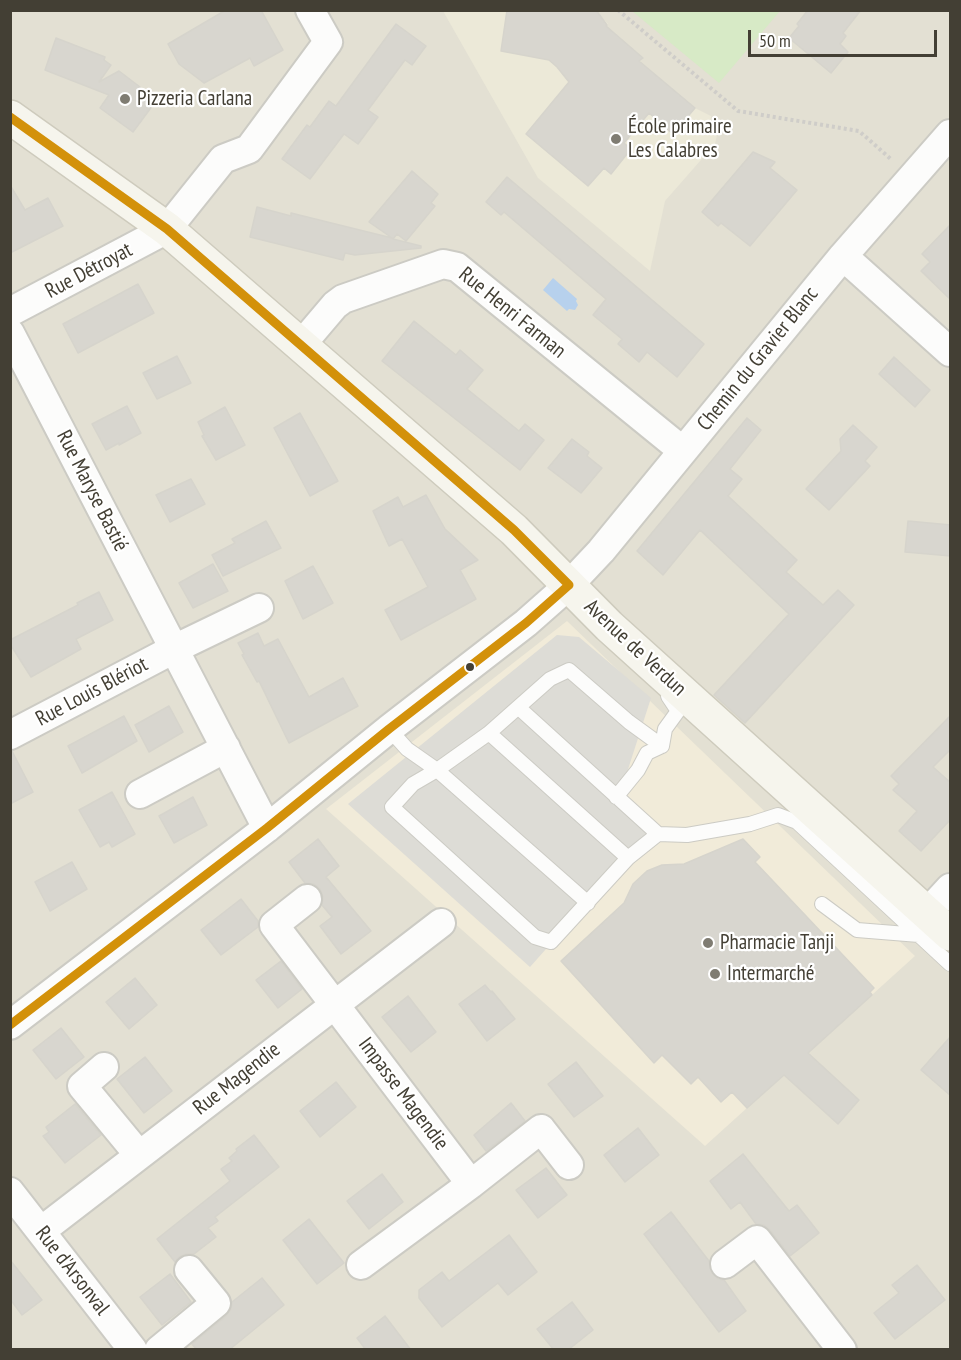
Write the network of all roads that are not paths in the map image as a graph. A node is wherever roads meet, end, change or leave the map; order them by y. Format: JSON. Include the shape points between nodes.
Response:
{"nodes":[{"id":1,"x":310,"y":10,"type":"edge"},
{"id":2,"x":10,"y":117,"type":"edge"},
{"id":3,"x":951,"y":134,"type":"edge"},
{"id":4,"x":167,"y":229,"type":"junction"},
{"id":5,"x":843,"y":256,"type":"junction"},
{"id":6,"x":10,"y":312,"type":"edge"},
{"id":7,"x":10,"y":333,"type":"edge"},
{"id":8,"x":301,"y":345,"type":"junction"},
{"id":9,"x":951,"y":352,"type":"edge"},
{"id":10,"x":683,"y":451,"type":"junction"},
{"id":11,"x":568,"y":585,"type":"junction"},
{"id":12,"x":259,"y":609,"type":"dead end"},
{"id":13,"x":634,"y":648,"type":"junction"},
{"id":14,"x":174,"y":649,"type":"junction"},
{"id":15,"x":519,"y":708,"type":"junction"},
{"id":16,"x":389,"y":729,"type":"junction"},
{"id":17,"x":489,"y":733,"type":"junction"},
{"id":18,"x":10,"y":735,"type":"edge"},
{"id":19,"x":662,"y":746,"type":"junction"},
{"id":20,"x":226,"y":748,"type":"junction"},
{"id":21,"x":437,"y":770,"type":"junction"},
{"id":22,"x":140,"y":794,"type":"dead end"},
{"id":23,"x":616,"y":797,"type":"junction"},
{"id":24,"x":267,"y":828,"type":"junction"},
{"id":25,"x":658,"y":834,"type":"junction"},
{"id":26,"x":628,"y":858,"type":"junction"},
{"id":27,"x":951,"y":888,"type":"edge"},
{"id":28,"x":308,"y":899,"type":"dead end"},
{"id":29,"x":588,"y":903,"type":"junction"},
{"id":30,"x":822,"y":904,"type":"dead end"},
{"id":31,"x":441,"y":922,"type":"dead end"},
{"id":32,"x":932,"y":927,"type":"edge"},
{"id":33,"x":951,"y":964,"type":"edge"},
{"id":34,"x":336,"y":1004,"type":"junction"},
{"id":35,"x":10,"y":1025,"type":"edge"},
{"id":36,"x":104,"y":1067,"type":"dead end"},
{"id":37,"x":139,"y":1155,"type":"junction"},
{"id":38,"x":569,"y":1165,"type":"dead end"},
{"id":39,"x":471,"y":1184,"type":"junction"},
{"id":40,"x":10,"y":1192,"type":"edge"},
{"id":41,"x":41,"y":1231,"type":"junction"},
{"id":42,"x":725,"y":1264,"type":"dead end"},
{"id":43,"x":361,"y":1265,"type":"dead end"},
{"id":44,"x":189,"y":1270,"type":"dead end"},
{"id":45,"x":133,"y":1350,"type":"edge"},
{"id":46,"x":159,"y":1350,"type":"edge"},
{"id":47,"x":842,"y":1350,"type":"edge"}],
"edges":[{"from":1,"to":4,"type":"street","via":[[328,42],[249,149],[223,159]]},
{"from":2,"to":4,"type":"main road","name":"Avenue de Verdun"},
{"from":3,"to":5,"type":"street","name":"Chemin du Gravier Blanc"},
{"from":4,"to":6,"type":"street","name":"Rue Détroyat"},
{"from":4,"to":8,"type":"main road","name":"Avenue de Verdun"},
{"from":5,"to":9,"type":"street"},
{"from":5,"to":10,"type":"street","name":"Chemin du Gravier Blanc"},
{"from":7,"to":14,"type":"street","name":"Rue Maryse Bastié"},
{"from":8,"to":10,"type":"street","name":"Rue Henri Farman","via":[[343,298],[443,264],[457,267]]},
{"from":8,"to":11,"type":"main road","name":"Avenue de Verdun","via":[[514,530]]},
{"from":10,"to":11,"type":"street","name":"Chemin du Gravier Blanc"},
{"from":11,"to":13,"type":"main road","name":"Avenue de Verdun"},
{"from":11,"to":16,"type":"street","name":"Chemin du Gravier Blanc","via":[[526,623]]},
{"from":12,"to":14,"type":"street"},
{"from":13,"to":19,"type":"lane","via":[[678,711],[665,729]]},
{"from":13,"to":32,"type":"main road","name":"Avenue de Verdun"},
{"from":14,"to":18,"type":"street","name":"Rue Louis Blériot"},
{"from":14,"to":20,"type":"street","name":"Rue Maryse Bastié"},
{"from":15,"to":17,"type":"lane"},
{"from":15,"to":19,"type":"lane","via":[[550,679],[569,670]]},
{"from":15,"to":23,"type":"lane"},
{"from":16,"to":21,"type":"lane","via":[[407,749]]},
{"from":16,"to":24,"type":"street","name":"Chemin du Gravier Blanc"},
{"from":17,"to":21,"type":"lane"},
{"from":17,"to":26,"type":"lane"},
{"from":19,"to":23,"type":"lane","via":[[647,753]]},
{"from":20,"to":22,"type":"street"},
{"from":20,"to":24,"type":"street","name":"Rue Maryse Bastié"},
{"from":21,"to":29,"type":"lane"},
{"from":21,"to":29,"type":"lane","via":[[413,784],[392,807],[535,937],[551,942]]},
{"from":23,"to":25,"type":"lane"},
{"from":24,"to":35,"type":"street","name":"Chemin du Gravier Blanc"},
{"from":25,"to":26,"type":"lane"},
{"from":25,"to":32,"type":"lane","via":[[687,835],[778,815],[797,822]]},
{"from":26,"to":29,"type":"lane"},
{"from":27,"to":32,"type":"street"},
{"from":28,"to":34,"type":"street","via":[[274,925]]},
{"from":30,"to":32,"type":"lane","via":[[857,930]]},
{"from":31,"to":34,"type":"street","name":"Rue Magendie"},
{"from":32,"to":33,"type":"lane"},
{"from":34,"to":37,"type":"street","name":"Rue Magendie"},
{"from":34,"to":39,"type":"street","name":"Impasse Magendie"},
{"from":36,"to":37,"type":"street","via":[[82,1086]]},
{"from":37,"to":41,"type":"street","name":"Rue Magendie"},
{"from":38,"to":39,"type":"street","via":[[541,1129]]},
{"from":39,"to":43,"type":"street"},
{"from":40,"to":41,"type":"street","name":"Rue d'Arsonval"},
{"from":41,"to":45,"type":"street","name":"Rue d'Arsonval"},
{"from":42,"to":47,"type":"street","via":[[757,1240]]},
{"from":44,"to":46,"type":"street","via":[[216,1303]]}]}
